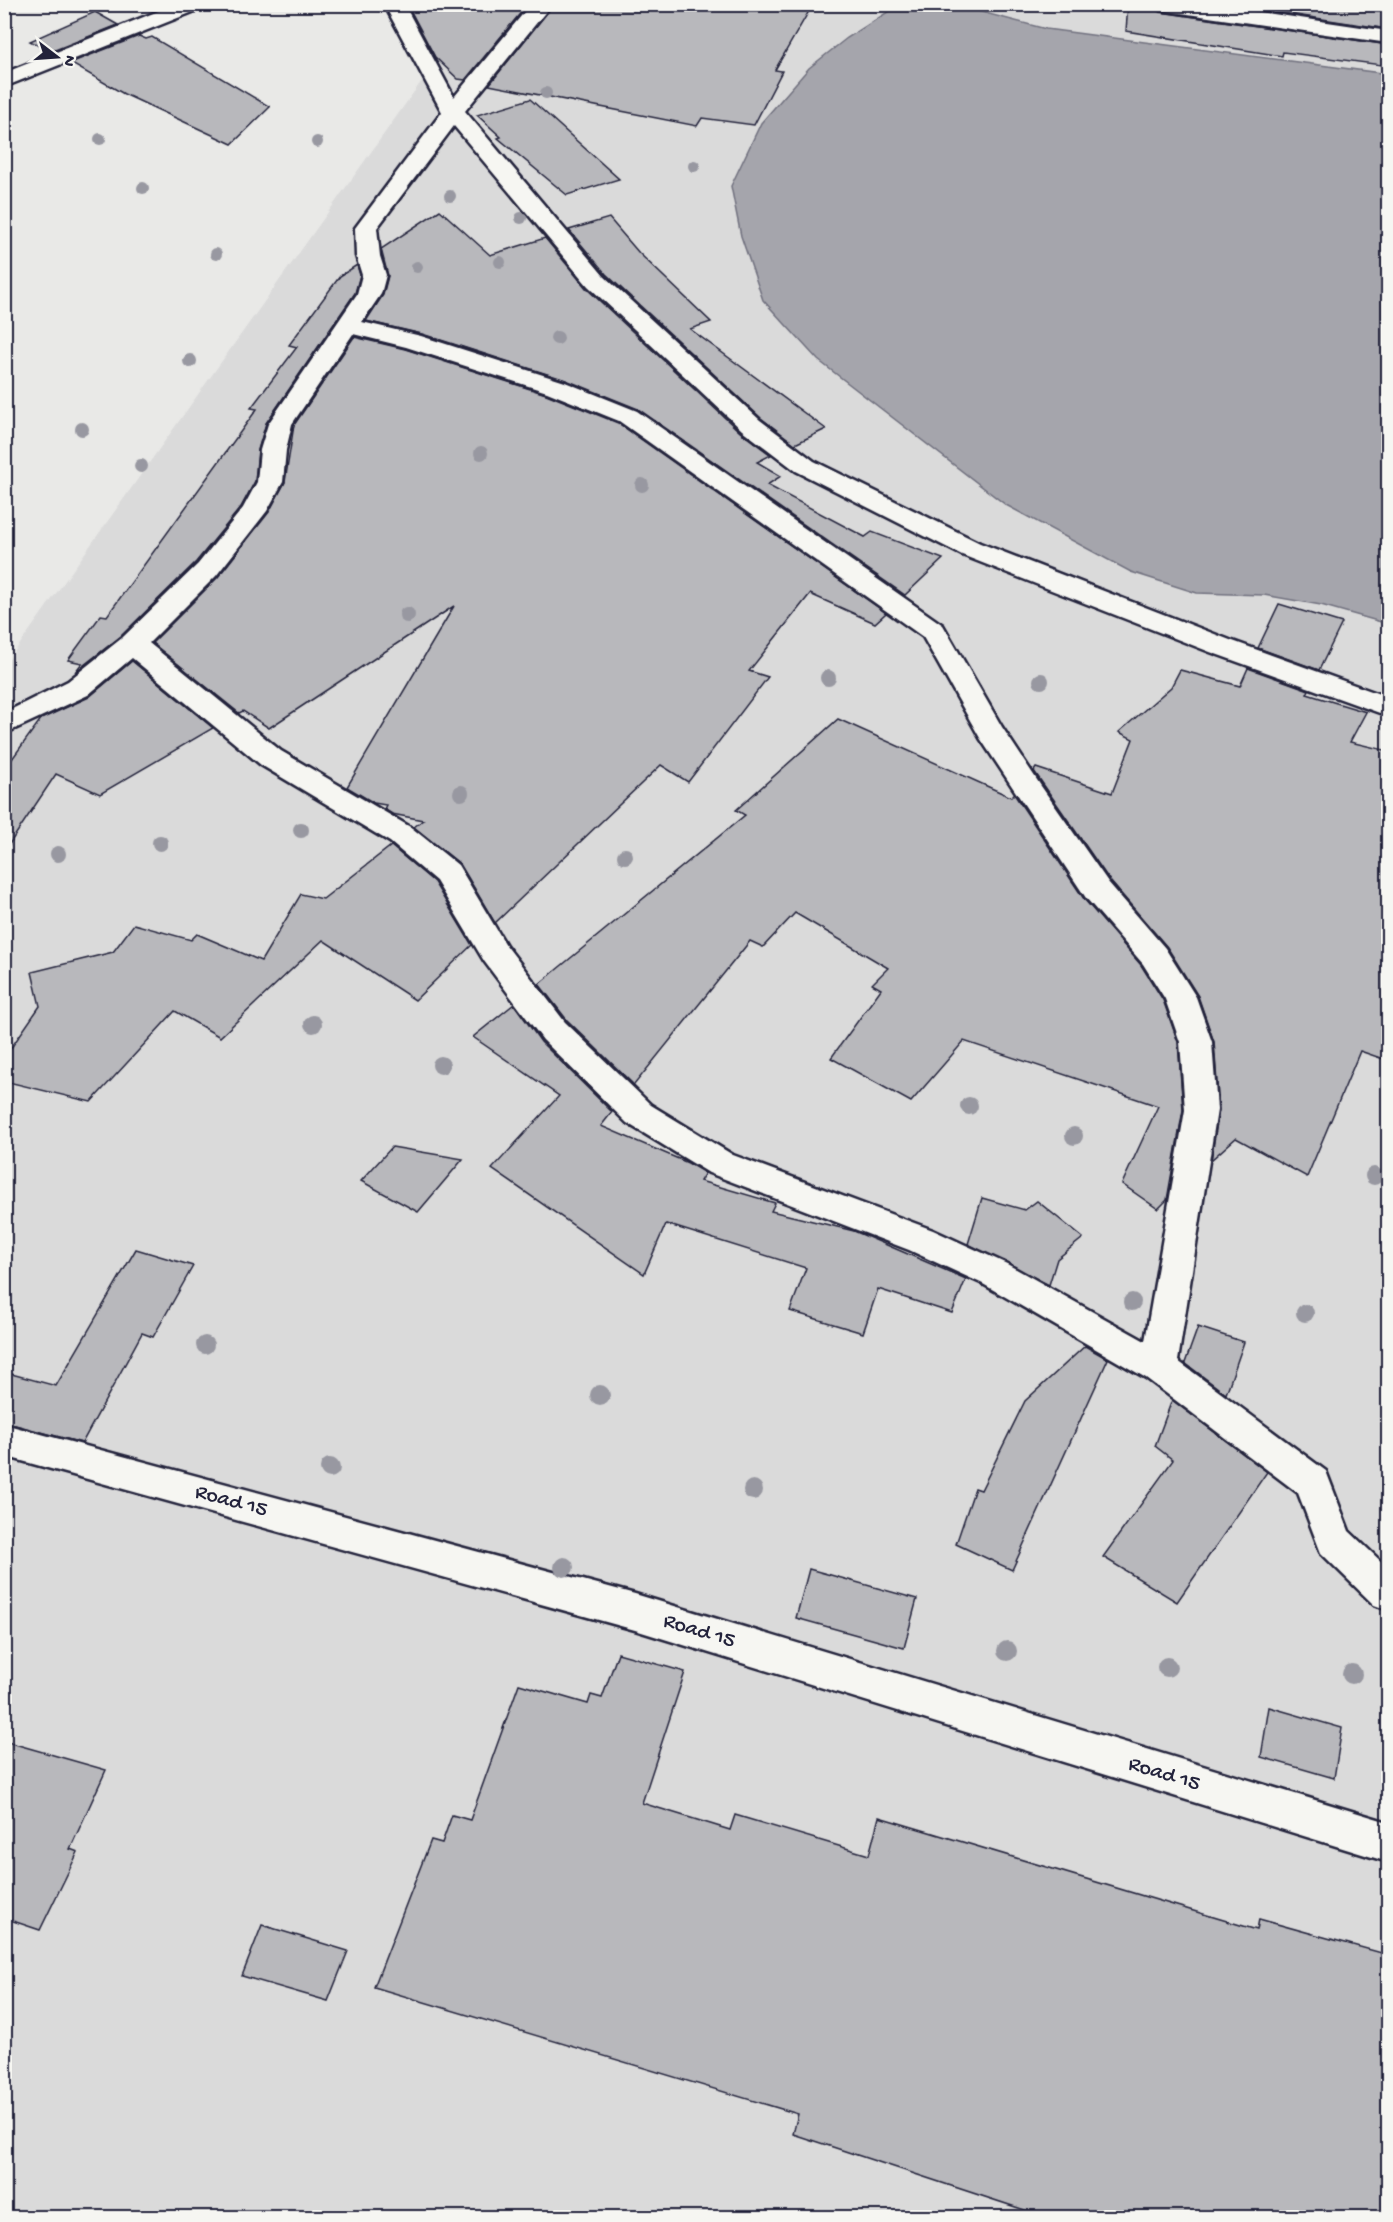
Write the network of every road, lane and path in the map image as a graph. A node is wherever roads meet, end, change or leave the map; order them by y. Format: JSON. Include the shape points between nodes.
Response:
{"nodes":[{"id":1,"x":195,"y":4,"type":"edge"},
{"id":2,"x":394,"y":4,"type":"edge"},
{"id":3,"x":542,"y":4,"type":"edge"},
{"id":4,"x":1160,"y":4,"type":"edge"},
{"id":5,"x":1389,"y":37,"type":"edge"},
{"id":6,"x":4,"y":81,"type":"edge"},
{"id":7,"x":453,"y":112,"type":"junction"},
{"id":8,"x":348,"y":326,"type":"junction"},
{"id":9,"x":132,"y":644,"type":"junction"},
{"id":10,"x":1389,"y":706,"type":"edge"},
{"id":11,"x":4,"y":725,"type":"edge"},
{"id":12,"x":1159,"y":1367,"type":"junction"},
{"id":13,"x":4,"y":1440,"type":"edge"},
{"id":14,"x":1389,"y":1593,"type":"edge"},
{"id":15,"x":1389,"y":1842,"type":"edge"}],
"edges":[{"from":1,"to":6,"type":"street"},
{"from":2,"to":7,"type":"street"},
{"from":3,"to":7,"type":"street"},
{"from":4,"to":5,"type":"street"},
{"from":7,"to":8,"type":"street","via":[[366,228],[374,275],[369,294]]},
{"from":7,"to":10,"type":"street","via":[[596,281],[751,425],[805,466],[972,549],[1220,646]]},
{"from":8,"to":9,"type":"street","via":[[280,424],[270,482],[254,511],[207,570]]},
{"from":8,"to":12,"type":"street","via":[[412,341],[556,387],[628,416],[933,631],[1031,793],[1097,890],[1154,956],[1180,997],[1196,1042],[1201,1110]]},
{"from":9,"to":11,"type":"street","via":[[78,688]]},
{"from":9,"to":12,"type":"street","via":[[271,758],[401,835],[447,873],[495,953],[554,1031],[639,1114],[721,1164],[921,1240],[995,1274]]},
{"from":12,"to":14,"type":"street","via":[[1313,1483],[1334,1541]]},
{"from":13,"to":15,"type":"street","name":"Road 15","via":[[634,1612]]}]}
